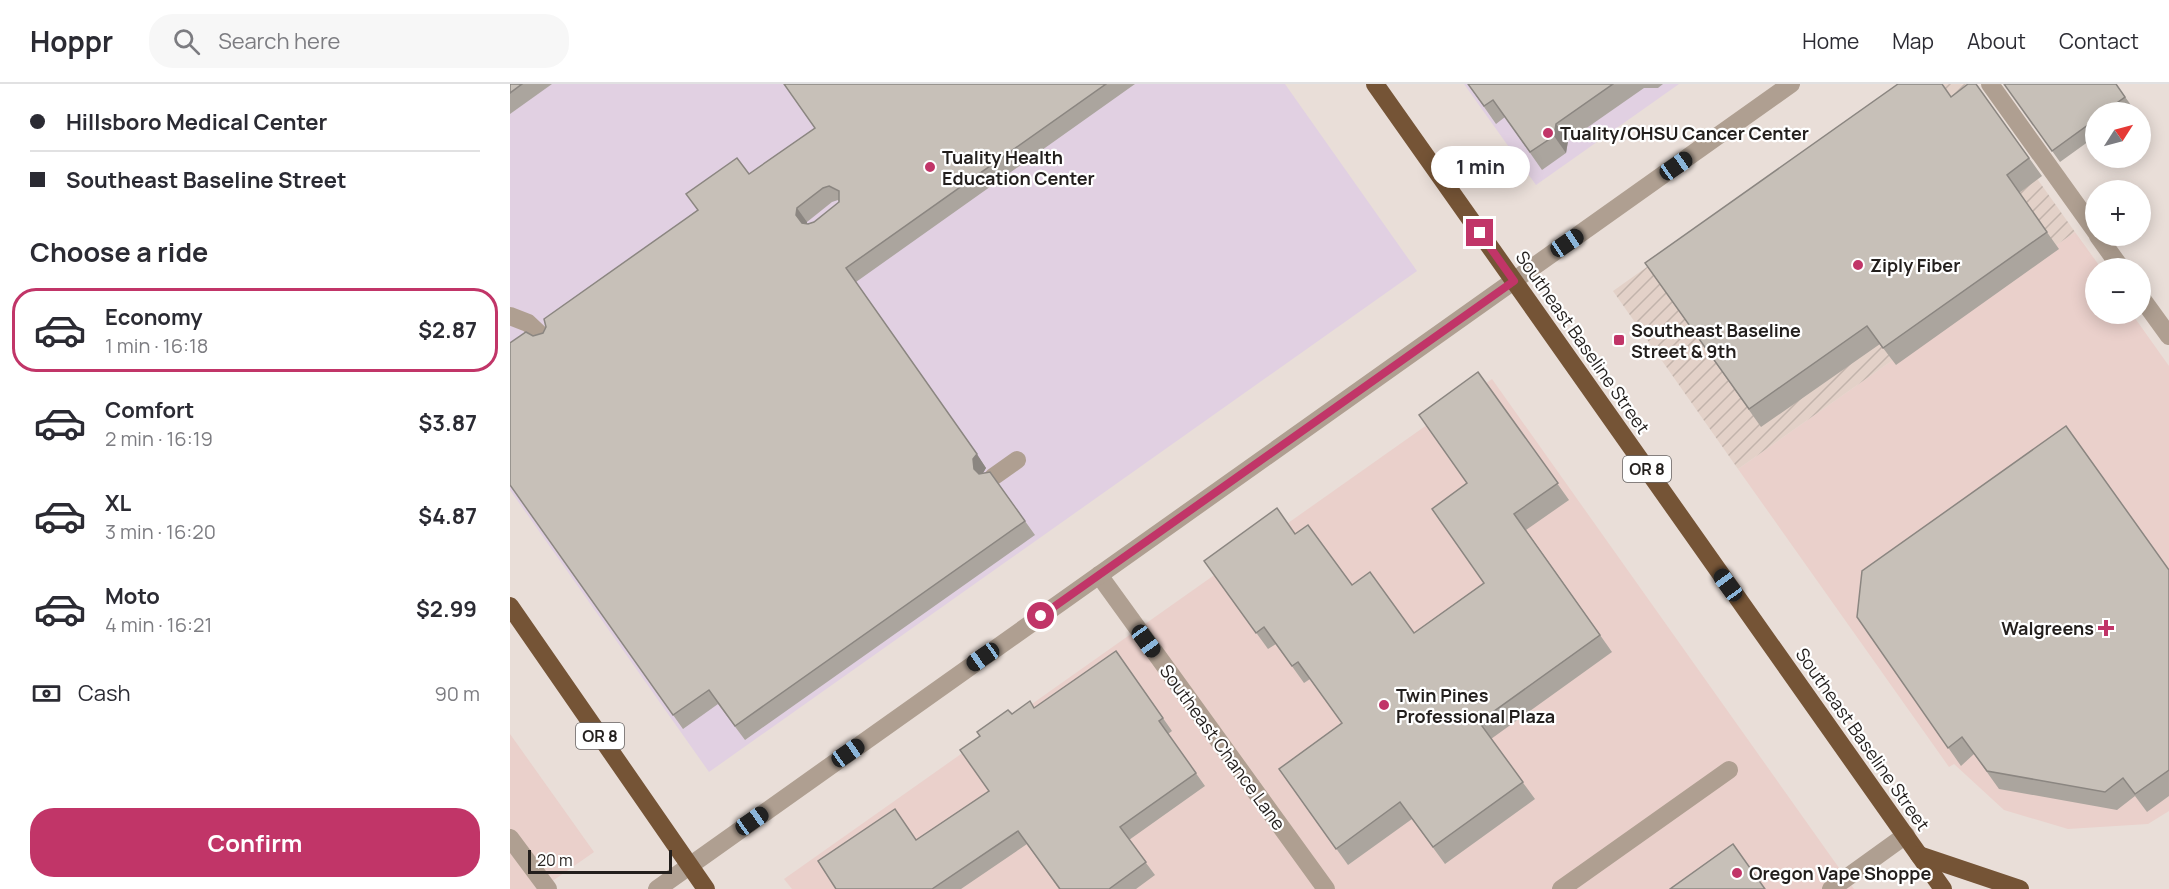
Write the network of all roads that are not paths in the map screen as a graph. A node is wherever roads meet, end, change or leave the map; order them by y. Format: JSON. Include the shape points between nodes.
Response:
{"nodes":[{"id":1,"x":1375,"y":84,"type":"edge"},
{"id":2,"x":1791,"y":84,"type":"edge"},
{"id":3,"x":1990,"y":84,"type":"edge"},
{"id":4,"x":2085,"y":217,"type":"edge"},
{"id":5,"x":1514,"y":281,"type":"junction"},
{"id":6,"x":2151,"y":311,"type":"edge"},
{"id":7,"x":510,"y":316,"type":"edge"},
{"id":8,"x":2169,"y":336,"type":"edge"},
{"id":9,"x":545,"y":339,"type":"edge"},
{"id":10,"x":1017,"y":460,"type":"dead end"},
{"id":11,"x":993,"y":477,"type":"edge"},
{"id":12,"x":1099,"y":575,"type":"junction"},
{"id":13,"x":510,"y":606,"type":"edge"},
{"id":14,"x":1729,"y":770,"type":"dead end"},
{"id":15,"x":1906,"y":836,"type":"junction"},
{"id":16,"x":510,"y":838,"type":"edge"},
{"id":17,"x":1918,"y":855,"type":"junction"},
{"id":18,"x":689,"y":866,"type":"junction"},
{"id":19,"x":548,"y":889,"type":"edge"},
{"id":20,"x":657,"y":889,"type":"edge"},
{"id":21,"x":706,"y":889,"type":"edge"},
{"id":22,"x":1326,"y":889,"type":"edge"},
{"id":23,"x":1561,"y":889,"type":"edge"},
{"id":24,"x":1831,"y":889,"type":"edge"},
{"id":25,"x":1943,"y":889,"type":"edge"},
{"id":26,"x":2020,"y":889,"type":"edge"}],
"edges":[{"from":1,"to":5,"type":"highway","name":"Southeast Baseline Street","number":"OR 8"},
{"from":2,"to":5,"type":"street"},
{"from":3,"to":4,"type":"street"},
{"from":5,"to":12,"type":"street"},
{"from":5,"to":15,"type":"highway","name":"Southeast Baseline Street","number":"OR 8"},
{"from":6,"to":8,"type":"street"},
{"from":7,"to":9,"type":"street","via":[[528,323]]},
{"from":10,"to":11,"type":"street"},
{"from":12,"to":18,"type":"street"},
{"from":12,"to":22,"type":"street","name":"Southeast Chance Lane"},
{"from":13,"to":18,"type":"highway","number":"OR 8"},
{"from":14,"to":23,"type":"street"},
{"from":15,"to":17,"type":"highway","name":"Southeast Baseline Street","number":"OR 8"},
{"from":15,"to":24,"type":"street"},
{"from":16,"to":19,"type":"street"},
{"from":17,"to":25,"type":"highway","name":"Southeast Baseline Street","number":"OR 8"},
{"from":17,"to":26,"type":"highway"},
{"from":18,"to":20,"type":"street"},
{"from":18,"to":21,"type":"highway","number":"OR 8"}]}
